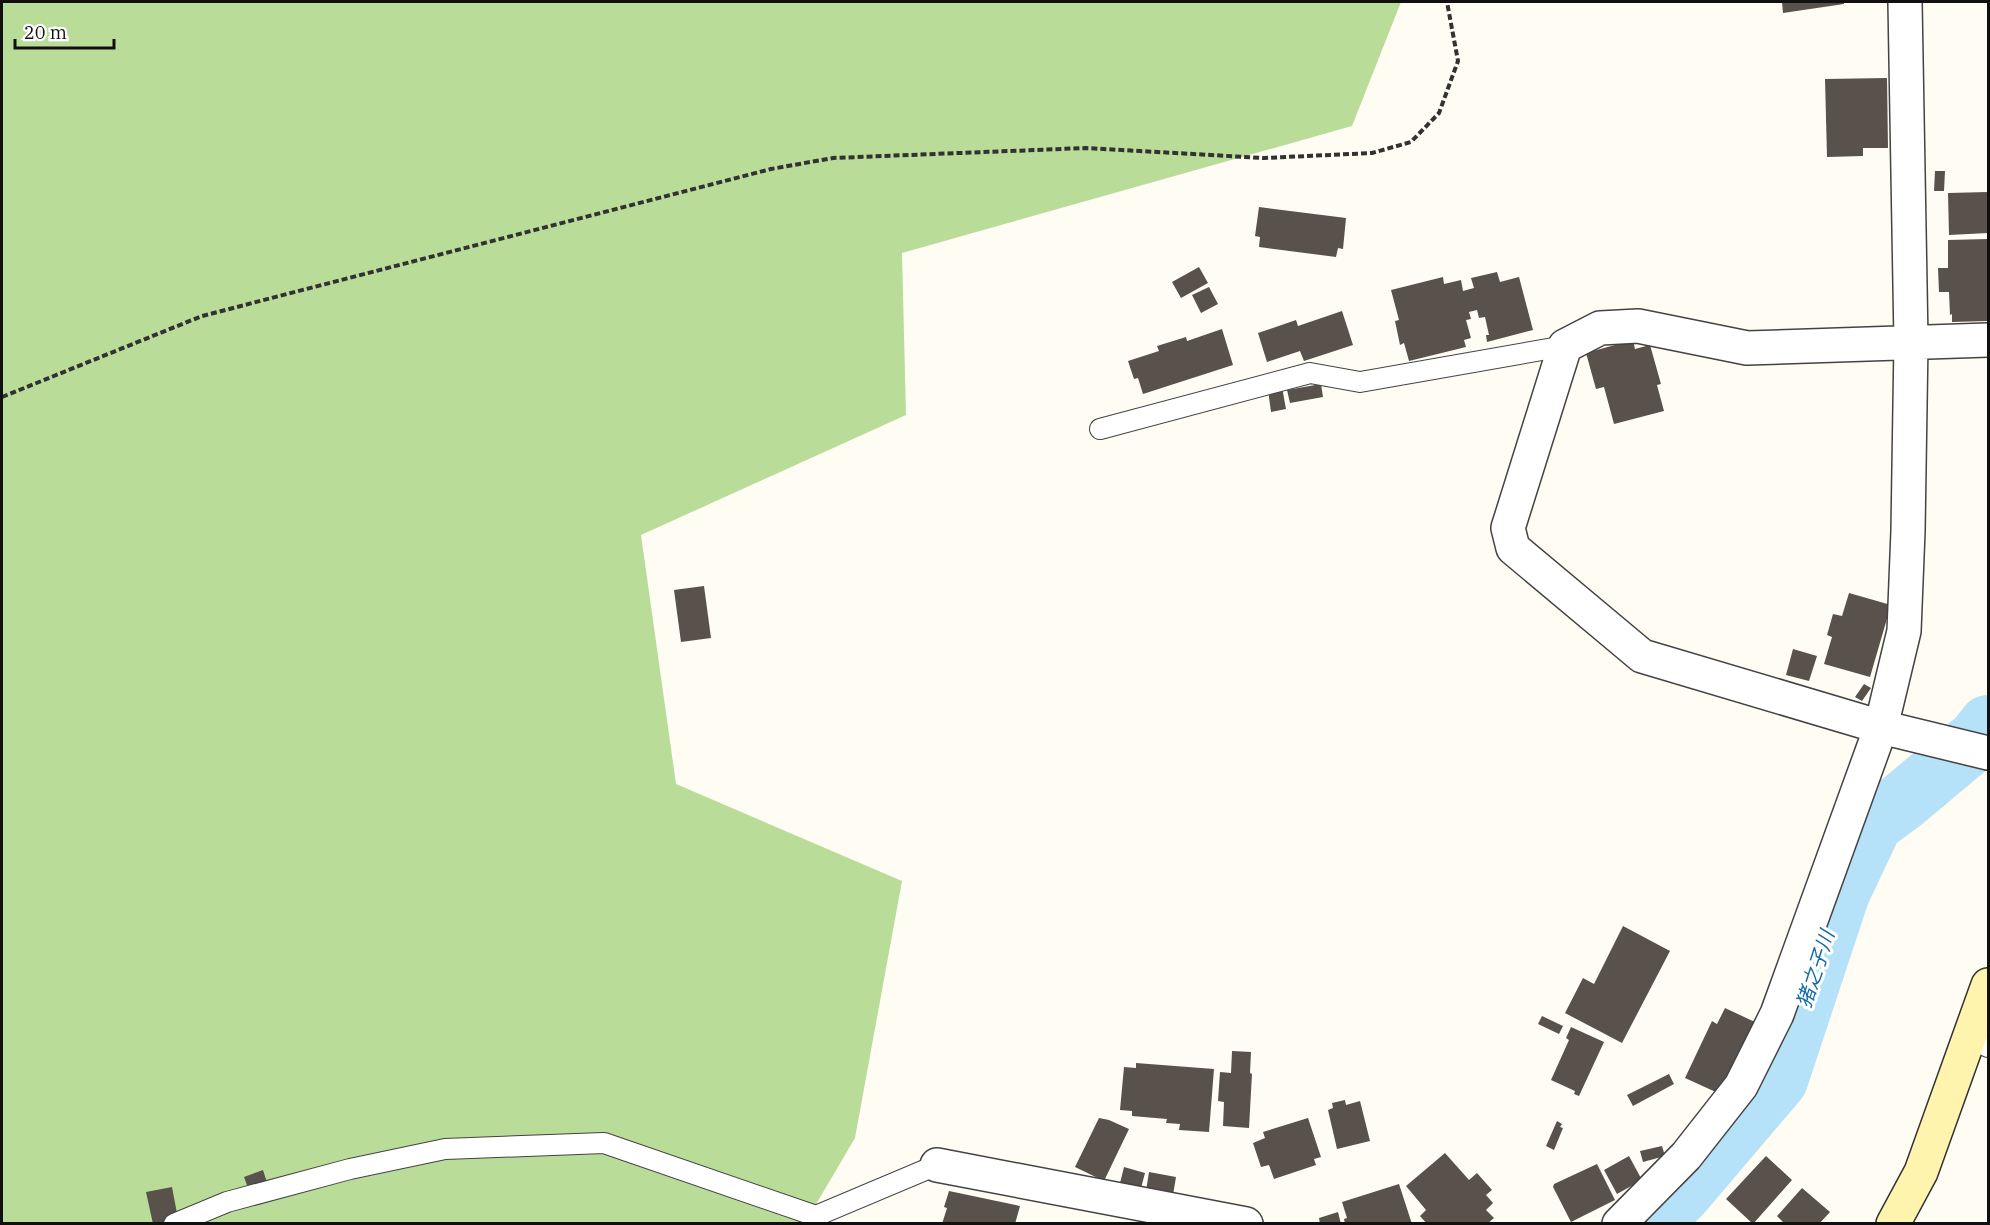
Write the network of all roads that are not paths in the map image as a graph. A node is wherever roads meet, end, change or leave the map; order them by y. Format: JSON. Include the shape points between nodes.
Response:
{"nodes":[{"id":1,"x":1905,"y":2,"type":"edge"},
{"id":2,"x":1989,"y":340,"type":"edge"},
{"id":3,"x":1911,"y":342,"type":"junction"},
{"id":4,"x":1565,"y":346,"type":"junction"},
{"id":5,"x":1100,"y":429,"type":"dead end"},
{"id":6,"x":1881,"y":727,"type":"junction"},
{"id":7,"x":1989,"y":753,"type":"edge"},
{"id":8,"x":1989,"y":985,"type":"edge"},
{"id":9,"x":1979,"y":1043,"type":"edge"},
{"id":10,"x":937,"y":1165,"type":"joint"},
{"id":11,"x":174,"y":1224,"type":"edge"},
{"id":12,"x":1246,"y":1224,"type":"edge"},
{"id":13,"x":1619,"y":1224,"type":"edge"},
{"id":14,"x":1893,"y":1224,"type":"edge"}],
"edges":[{"from":1,"to":3,"type":"street"},
{"from":2,"to":3,"type":"street"},
{"from":3,"to":4,"type":"street","via":[[1747,348],[1638,326],[1600,328]]},
{"from":3,"to":6,"type":"street","via":[[1904,630]]},
{"from":4,"to":5,"type":"lane","via":[[1360,382],[1310,373]]},
{"from":4,"to":6,"type":"street","via":[[1508,528],[1513,548],[1642,656]]},
{"from":6,"to":7,"type":"street"},
{"from":6,"to":13,"type":"street","via":[[1777,1014],[1741,1086],[1686,1156]]},
{"from":8,"to":9,"type":"street"},
{"from":9,"to":14,"type":"street"},
{"from":10,"to":11,"type":"lane","via":[[816,1216],[604,1143],[445,1149],[350,1169],[227,1202]]},
{"from":10,"to":12,"type":"street"}]}
